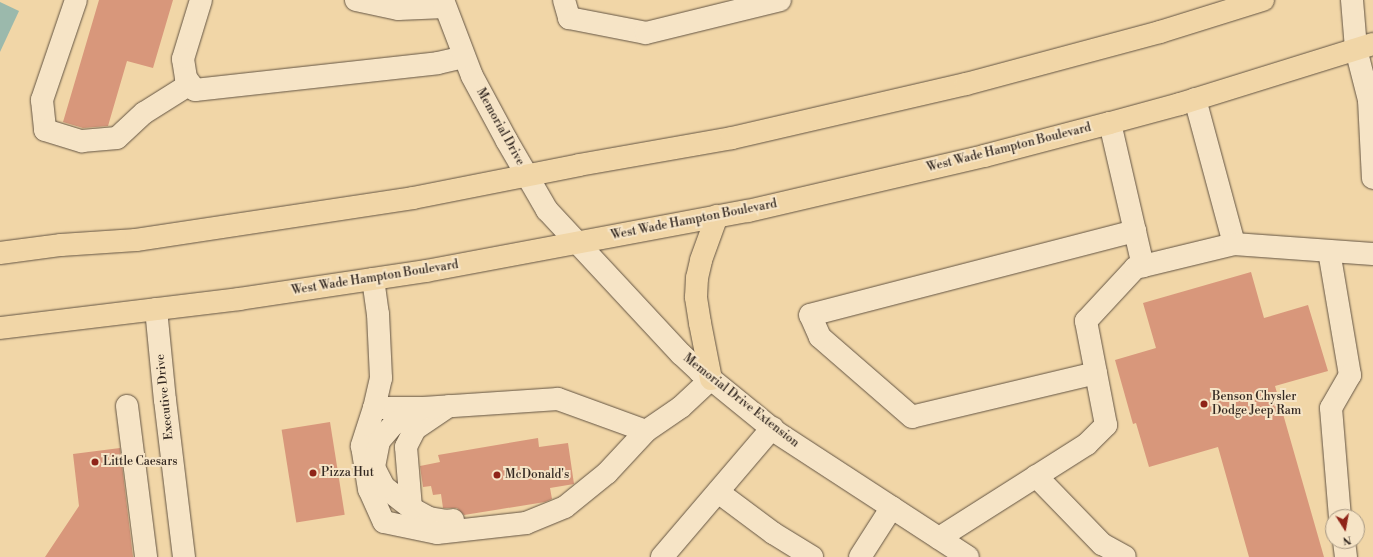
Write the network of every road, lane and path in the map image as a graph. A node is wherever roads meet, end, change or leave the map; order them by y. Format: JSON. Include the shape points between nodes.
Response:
{"nodes":[{"id":1,"x":76,"y":0,"type":"edge"},
{"id":2,"x":200,"y":0,"type":"edge"},
{"id":3,"x":356,"y":0,"type":"edge"},
{"id":4,"x":564,"y":0,"type":"edge"},
{"id":5,"x":780,"y":0,"type":"edge"},
{"id":6,"x":1263,"y":0,"type":"edge"},
{"id":7,"x":444,"y":3,"type":"edge"},
{"id":8,"x":1352,"y":6,"type":"edge"},
{"id":9,"x":1364,"y":47,"type":"edge"},
{"id":10,"x":463,"y":57,"type":"junction"},
{"id":11,"x":190,"y":84,"type":"junction"},
{"id":12,"x":1195,"y":99,"type":"junction"},
{"id":13,"x":1110,"y":123,"type":"junction"},
{"id":14,"x":527,"y":175,"type":"junction"},
{"id":15,"x":1373,"y":178,"type":"edge"},
{"id":16,"x":717,"y":216,"type":"junction"},
{"id":17,"x":1135,"y":231,"type":"junction"},
{"id":18,"x":577,"y":242,"type":"junction"},
{"id":19,"x":1234,"y":244,"type":"junction"},
{"id":20,"x":1329,"y":251,"type":"junction"},
{"id":21,"x":0,"y":253,"type":"edge"},
{"id":22,"x":1373,"y":254,"type":"edge"},
{"id":23,"x":1143,"y":266,"type":"junction"},
{"id":24,"x":373,"y":279,"type":"junction"},
{"id":25,"x":156,"y":308,"type":"junction"},
{"id":26,"x":0,"y":328,"type":"edge"},
{"id":27,"x":1096,"y":372,"type":"junction"},
{"id":28,"x":711,"y":379,"type":"junction"},
{"id":29,"x":127,"y":406,"type":"dead end"},
{"id":30,"x":450,"y":406,"type":"junction"},
{"id":31,"x":374,"y":408,"type":"junction"},
{"id":32,"x":423,"y":408,"type":"junction"},
{"id":33,"x":772,"y":428,"type":"junction"},
{"id":34,"x":646,"y":431,"type":"junction"},
{"id":35,"x":1036,"y":476,"type":"junction"},
{"id":36,"x":718,"y":492,"type":"junction"},
{"id":37,"x":565,"y":507,"type":"junction"},
{"id":38,"x":411,"y":508,"type":"junction"},
{"id":39,"x":892,"y":508,"type":"junction"},
{"id":40,"x":1339,"y":509,"type":"edge"},
{"id":41,"x":939,"y":538,"type":"junction"},
{"id":42,"x":146,"y":557,"type":"edge"},
{"id":43,"x":184,"y":557,"type":"edge"},
{"id":44,"x":662,"y":557,"type":"edge"},
{"id":45,"x":812,"y":557,"type":"edge"},
{"id":46,"x":860,"y":557,"type":"edge"},
{"id":47,"x":968,"y":557,"type":"edge"},
{"id":48,"x":1125,"y":557,"type":"edge"}],
"edges":[{"from":1,"to":11,"type":"street","via":[[42,100],[45,130],[82,141],[117,138],[144,113]]},
{"from":2,"to":11,"type":"street","via":[[183,59],[186,78]]},
{"from":3,"to":7,"type":"street","via":[[398,9]]},
{"from":4,"to":5,"type":"street","via":[[569,18],[646,33]]},
{"from":6,"to":14,"type":"main road","via":[[1160,32],[966,84],[732,138]]},
{"from":7,"to":10,"type":"street","name":"Memorial Drive"},
{"from":8,"to":9,"type":"street"},
{"from":9,"to":12,"type":"main road","name":"West Wade Hampton Boulevard"},
{"from":9,"to":15,"type":"street"},
{"from":10,"to":11,"type":"street","via":[[438,63],[195,90]]},
{"from":10,"to":14,"type":"street","name":"Memorial Drive","via":[[506,141]]},
{"from":12,"to":13,"type":"main road","name":"West Wade Hampton Boulevard"},
{"from":12,"to":19,"type":"street"},
{"from":13,"to":16,"type":"main road","name":"West Wade Hampton Boulevard","via":[[984,156]]},
{"from":13,"to":17,"type":"street"},
{"from":14,"to":18,"type":"street","name":"Memorial Drive","via":[[547,210]]},
{"from":14,"to":21,"type":"main road","via":[[413,198],[136,240],[61,245]]},
{"from":16,"to":18,"type":"main road","name":"West Wade Hampton Boulevard"},
{"from":16,"to":28,"type":"main road","via":[[701,260],[696,297]]},
{"from":17,"to":23,"type":"street"},
{"from":17,"to":27,"type":"street","via":[[810,315],[820,337],[912,417]]},
{"from":18,"to":24,"type":"main road","name":"West Wade Hampton Boulevard"},
{"from":18,"to":28,"type":"street","name":"Memorial Drive Extension","via":[[681,354]]},
{"from":19,"to":20,"type":"street"},
{"from":19,"to":23,"type":"street"},
{"from":20,"to":22,"type":"street"},
{"from":20,"to":40,"type":"street","via":[[1350,375],[1332,408]]},
{"from":23,"to":27,"type":"street","via":[[1135,268],[1086,321]]},
{"from":24,"to":25,"type":"main road","name":"West Wade Hampton Boulevard","via":[[239,299]]},
{"from":24,"to":31,"type":"street","via":[[378,314],[381,378]]},
{"from":25,"to":26,"type":"main road","name":"West Wade Hampton Boulevard"},
{"from":25,"to":43,"type":"street","name":"Executive Drive"},
{"from":27,"to":35,"type":"street","via":[[1106,425],[1087,444]]},
{"from":28,"to":33,"type":"street","name":"Memorial Drive Extension"},
{"from":28,"to":34,"type":"street","via":[[680,407]]},
{"from":29,"to":42,"type":"street"},
{"from":30,"to":32,"type":"street"},
{"from":30,"to":34,"type":"street","via":[[558,399]]},
{"from":30,"to":38,"type":"street","via":[[415,429],[406,446]]},
{"from":31,"to":32,"type":"street"},
{"from":31,"to":37,"type":"street","via":[[362,446],[368,489],[384,522],[437,533],[526,523]]},
{"from":32,"to":38,"type":"street","via":[[394,424],[379,442],[374,467],[384,487]]},
{"from":33,"to":36,"type":"street"},
{"from":33,"to":39,"type":"street","name":"Memorial Drive Extension"},
{"from":34,"to":37,"type":"street","via":[[607,473]]},
{"from":35,"to":41,"type":"street"},
{"from":35,"to":48,"type":"street","via":[[1102,544]]},
{"from":36,"to":44,"type":"street"},
{"from":36,"to":45,"type":"street","via":[[773,533]]},
{"from":37,"to":38,"type":"street","via":[[544,504],[446,521],[429,518]]},
{"from":39,"to":41,"type":"street","name":"Memorial Drive Extension"},
{"from":39,"to":46,"type":"street"},
{"from":41,"to":47,"type":"street","name":"Memorial Drive Extension"}]}
